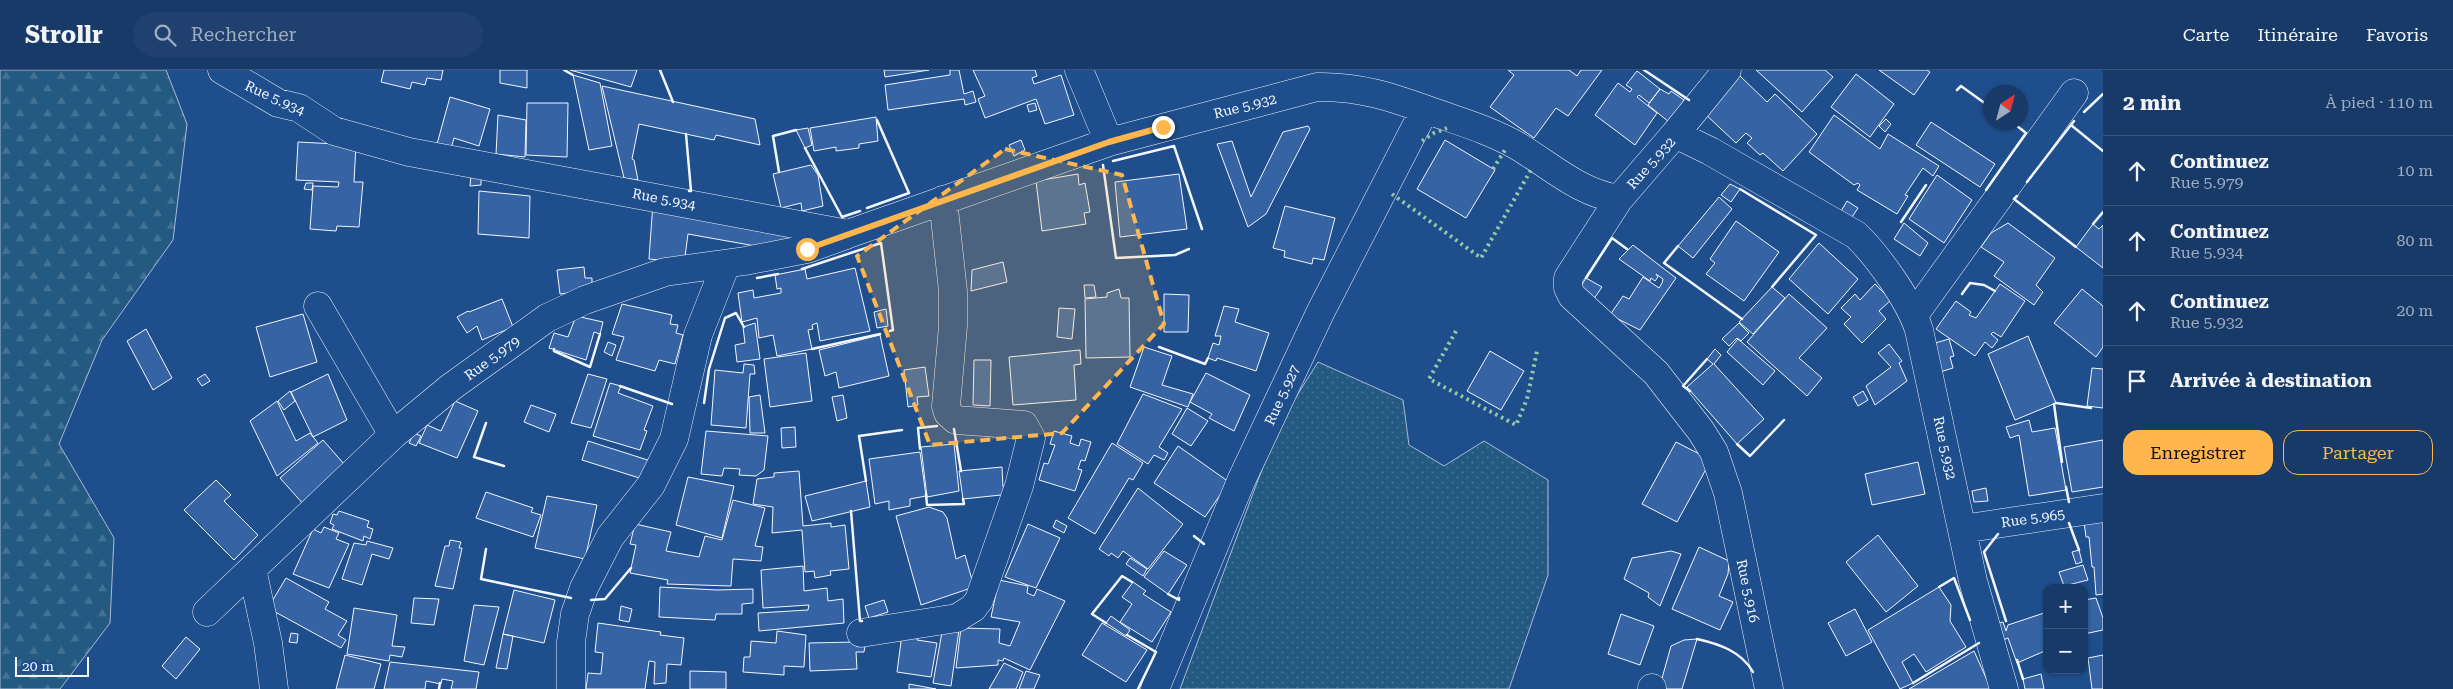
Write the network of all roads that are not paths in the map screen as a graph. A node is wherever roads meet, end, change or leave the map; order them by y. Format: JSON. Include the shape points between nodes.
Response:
{"nodes":[{"id":1,"x":222,"y":70,"type":"edge"},
{"id":2,"x":1079,"y":70,"type":"edge"},
{"id":3,"x":1727,"y":70,"type":"edge"},
{"id":4,"x":1359,"y":80,"type":"edge"},
{"id":5,"x":2074,"y":93,"type":"dead end"},
{"id":6,"x":1425,"y":109,"type":"junction"},
{"id":7,"x":1675,"y":134,"type":"junction"},
{"id":8,"x":1109,"y":142,"type":"junction"},
{"id":9,"x":1619,"y":199,"type":"junction"},
{"id":10,"x":943,"y":200,"type":"junction"},
{"id":11,"x":848,"y":234,"type":"junction"},
{"id":12,"x":726,"y":264,"type":"junction"},
{"id":13,"x":318,"y":306,"type":"dead end"},
{"id":14,"x":1914,"y":315,"type":"junction"},
{"id":15,"x":393,"y":435,"type":"junction"},
{"id":16,"x":2103,"y":508,"type":"edge"},
{"id":17,"x":1962,"y":528,"type":"junction"},
{"id":18,"x":252,"y":569,"type":"junction"},
{"id":19,"x":207,"y":612,"type":"dead end"},
{"id":20,"x":861,"y":634,"type":"dead end"},
{"id":21,"x":274,"y":689,"type":"edge"},
{"id":22,"x":570,"y":689,"type":"edge"},
{"id":23,"x":1155,"y":689,"type":"edge"},
{"id":24,"x":1769,"y":689,"type":"edge"},
{"id":25,"x":2004,"y":689,"type":"edge"}],
"edges":[{"from":1,"to":11,"type":"street","name":"Rue 5.934","via":[[278,103],[299,108],[334,131],[409,152]]},
{"from":2,"to":8,"type":"street"},
{"from":3,"to":7,"type":"street"},
{"from":4,"to":6,"type":"street","name":"Rue 5.932","via":[[1380,93]]},
{"from":4,"to":8,"type":"street","name":"Rue 5.932","via":[[1345,87],[1317,87]]},
{"from":5,"to":14,"type":"street"},
{"from":6,"to":9,"type":"street","name":"Rue 5.932","via":[[1485,130],[1515,145],[1588,192]]},
{"from":6,"to":23,"type":"street","name":"Rue 5.927","via":[[1320,314],[1241,481]]},
{"from":7,"to":9,"type":"street","name":"Rue 5.932"},
{"from":7,"to":14,"type":"street","name":"Rue 5.932","via":[[1710,150],[1856,235],[1869,248]]},
{"from":8,"to":10,"type":"street"},
{"from":9,"to":24,"type":"street","name":"Rue 5.916","via":[[1568,278],[1568,288],[1572,296],[1656,373],[1714,452],[1728,493]]},
{"from":10,"to":11,"type":"street"},
{"from":10,"to":20,"type":"street","via":[[953,292],[948,413],[956,420],[1024,425],[1031,438],[1019,486],[979,600],[973,608],[957,618]]},
{"from":11,"to":12,"type":"street","name":"Rue 5.979","via":[[807,249]]},
{"from":12,"to":15,"type":"street","name":"Rue 5.979","via":[[665,272],[586,300],[547,318],[451,387]]},
{"from":12,"to":22,"type":"street","via":[[698,335],[674,438],[651,484],[610,537],[584,588],[575,614],[571,642]]},
{"from":13,"to":15,"type":"street"},
{"from":14,"to":17,"type":"street","name":"Rue 5.932"},
{"from":15,"to":18,"type":"street","name":"Rue 5.979"},
{"from":16,"to":17,"type":"street","name":"Rue 5.965"},
{"from":17,"to":25,"type":"street","name":"Rue 5.932","via":[[1973,581]]},
{"from":18,"to":19,"type":"street","name":"Rue 5.979"},
{"from":18,"to":21,"type":"street"}]}
